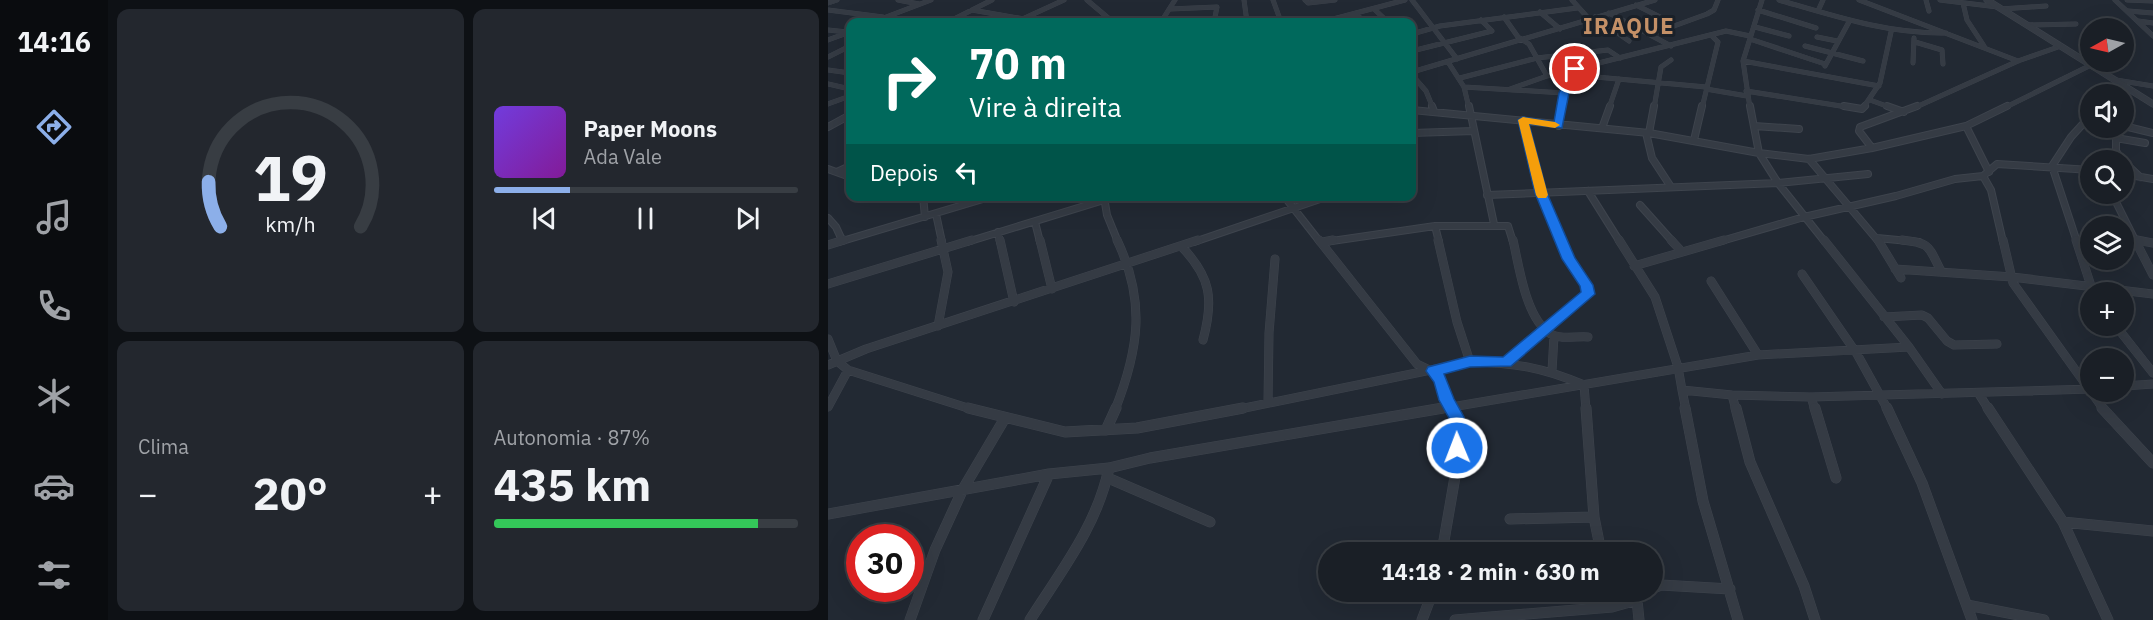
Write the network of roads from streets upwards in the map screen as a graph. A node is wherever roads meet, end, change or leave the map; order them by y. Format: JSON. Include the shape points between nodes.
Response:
{"nodes":[{"id":1,"x":837,"y":0,"type":"edge"},
{"id":2,"x":898,"y":0,"type":"edge"},
{"id":3,"x":931,"y":0,"type":"edge"},
{"id":4,"x":992,"y":0,"type":"edge"},
{"id":5,"x":1064,"y":0,"type":"edge"},
{"id":6,"x":1087,"y":0,"type":"edge"},
{"id":7,"x":1175,"y":0,"type":"edge"},
{"id":8,"x":1244,"y":0,"type":"edge"},
{"id":9,"x":1273,"y":0,"type":"edge"},
{"id":10,"x":1305,"y":0,"type":"edge"},
{"id":11,"x":1335,"y":0,"type":"edge"},
{"id":12,"x":1383,"y":0,"type":"edge"},
{"id":13,"x":1405,"y":0,"type":"edge"},
{"id":14,"x":1412,"y":0,"type":"edge"},
{"id":15,"x":1572,"y":0,"type":"edge"},
{"id":16,"x":1626,"y":0,"type":"edge"},
{"id":17,"x":1655,"y":0,"type":"edge"},
{"id":18,"x":1718,"y":0,"type":"edge"},
{"id":19,"x":1762,"y":0,"type":"edge"},
{"id":20,"x":1779,"y":0,"type":"edge"},
{"id":21,"x":1823,"y":0,"type":"edge"},
{"id":22,"x":1859,"y":0,"type":"edge"},
{"id":23,"x":1926,"y":0,"type":"edge"},
{"id":24,"x":1940,"y":0,"type":"edge"},
{"id":25,"x":1987,"y":0,"type":"edge"},
{"id":26,"x":2115,"y":0,"type":"edge"},
{"id":27,"x":2127,"y":0,"type":"edge"},
{"id":28,"x":2153,"y":1,"type":"edge"},
{"id":29,"x":828,"y":3,"type":"edge"},
{"id":30,"x":1963,"y":3,"type":"junction"},
{"id":31,"x":920,"y":4,"type":"junction"},
{"id":32,"x":1389,"y":5,"type":"junction"},
{"id":33,"x":1635,"y":6,"type":"junction"},
{"id":34,"x":2046,"y":6,"type":"dead end"},
{"id":35,"x":1577,"y":8,"type":"junction"},
{"id":36,"x":2000,"y":8,"type":"junction"},
{"id":37,"x":1170,"y":9,"type":"junction"},
{"id":38,"x":1374,"y":9,"type":"junction"},
{"id":39,"x":828,"y":10,"type":"edge"},
{"id":40,"x":972,"y":10,"type":"junction"},
{"id":41,"x":1758,"y":10,"type":"junction"},
{"id":42,"x":1818,"y":11,"type":"junction"},
{"id":43,"x":1929,"y":11,"type":"dead end"},
{"id":44,"x":2128,"y":11,"type":"junction"},
{"id":45,"x":1540,"y":12,"type":"junction"},
{"id":46,"x":1609,"y":13,"type":"junction"},
{"id":47,"x":2153,"y":13,"type":"edge"},
{"id":48,"x":1355,"y":14,"type":"junction"},
{"id":49,"x":1504,"y":17,"type":"junction"},
{"id":50,"x":1660,"y":17,"type":"dead end"},
{"id":51,"x":885,"y":18,"type":"joint"},
{"id":52,"x":956,"y":18,"type":"edge"},
{"id":53,"x":1018,"y":18,"type":"edge"},
{"id":54,"x":1026,"y":18,"type":"edge"},
{"id":55,"x":1108,"y":18,"type":"edge"},
{"id":56,"x":1164,"y":18,"type":"edge"},
{"id":57,"x":1215,"y":18,"type":"edge"},
{"id":58,"x":1246,"y":18,"type":"edge"},
{"id":59,"x":1280,"y":18,"type":"edge"},
{"id":60,"x":1346,"y":18,"type":"edge"},
{"id":61,"x":1360,"y":18,"type":"edge"},
{"id":62,"x":1384,"y":18,"type":"edge"},
{"id":63,"x":1592,"y":18,"type":"junction"},
{"id":64,"x":1482,"y":20,"type":"junction"},
{"id":65,"x":1850,"y":20,"type":"junction"},
{"id":66,"x":2138,"y":21,"type":"junction"},
{"id":67,"x":2153,"y":23,"type":"edge"},
{"id":68,"x":2076,"y":24,"type":"dead end"},
{"id":69,"x":2027,"y":25,"type":"junction"},
{"id":70,"x":1755,"y":27,"type":"junction"},
{"id":71,"x":1877,"y":27,"type":"junction"},
{"id":72,"x":1434,"y":28,"type":"junction"},
{"id":73,"x":1560,"y":28,"type":"junction"},
{"id":74,"x":1816,"y":28,"type":"dead end"},
{"id":75,"x":828,"y":30,"type":"edge"},
{"id":76,"x":846,"y":32,"type":"edge"},
{"id":77,"x":1891,"y":32,"type":"junction"},
{"id":78,"x":846,"y":33,"type":"edge"},
{"id":79,"x":1416,"y":33,"type":"edge"},
{"id":80,"x":1946,"y":33,"type":"junction"},
{"id":81,"x":1652,"y":34,"type":"junction"},
{"id":82,"x":1976,"y":34,"type":"junction"},
{"id":83,"x":1952,"y":35,"type":"junction"},
{"id":84,"x":1711,"y":36,"type":"junction"},
{"id":85,"x":1789,"y":36,"type":"dead end"},
{"id":86,"x":2153,"y":36,"type":"edge"},
{"id":87,"x":1750,"y":37,"type":"junction"},
{"id":88,"x":1817,"y":37,"type":"dead end"},
{"id":89,"x":1915,"y":38,"type":"junction"},
{"id":90,"x":1522,"y":39,"type":"junction"},
{"id":91,"x":828,"y":40,"type":"edge"},
{"id":92,"x":1629,"y":41,"type":"dead end"},
{"id":93,"x":1837,"y":41,"type":"junction"},
{"id":94,"x":1442,"y":42,"type":"junction"},
{"id":95,"x":1671,"y":46,"type":"junction"},
{"id":96,"x":1805,"y":46,"type":"dead end"},
{"id":97,"x":2061,"y":46,"type":"junction"},
{"id":98,"x":846,"y":48,"type":"edge"},
{"id":99,"x":1986,"y":48,"type":"junction"},
{"id":100,"x":1416,"y":50,"type":"edge"},
{"id":101,"x":1831,"y":52,"type":"junction"},
{"id":102,"x":828,"y":57,"type":"edge"},
{"id":103,"x":1537,"y":58,"type":"junction"},
{"id":104,"x":1620,"y":58,"type":"junction"},
{"id":105,"x":2080,"y":58,"type":"edge"},
{"id":106,"x":1457,"y":59,"type":"junction"},
{"id":107,"x":1671,"y":60,"type":"dead end"},
{"id":108,"x":1743,"y":61,"type":"junction"},
{"id":109,"x":1863,"y":61,"type":"dead end"},
{"id":110,"x":2018,"y":61,"type":"junction"},
{"id":111,"x":1448,"y":62,"type":"junction"},
{"id":112,"x":1913,"y":63,"type":"dead end"},
{"id":113,"x":1825,"y":64,"type":"junction"},
{"id":114,"x":1943,"y":64,"type":"dead end"},
{"id":115,"x":828,"y":70,"type":"edge"},
{"id":116,"x":2080,"y":70,"type":"edge"},
{"id":117,"x":846,"y":72,"type":"edge"},
{"id":118,"x":1574,"y":72,"type":"junction"},
{"id":119,"x":2102,"y":72,"type":"edge"},
{"id":120,"x":1416,"y":73,"type":"edge"},
{"id":121,"x":1822,"y":75,"type":"junction"},
{"id":122,"x":1547,"y":76,"type":"junction"},
{"id":123,"x":1460,"y":78,"type":"junction"},
{"id":124,"x":1416,"y":79,"type":"edge"},
{"id":125,"x":1619,"y":79,"type":"junction"},
{"id":126,"x":1660,"y":82,"type":"junction"},
{"id":127,"x":2118,"y":82,"type":"junction"},
{"id":128,"x":828,"y":84,"type":"edge"},
{"id":129,"x":1879,"y":86,"type":"junction"},
{"id":130,"x":2153,"y":86,"type":"edge"},
{"id":131,"x":1464,"y":87,"type":"junction"},
{"id":132,"x":846,"y":88,"type":"edge"},
{"id":133,"x":1706,"y":88,"type":"junction"},
{"id":134,"x":1510,"y":90,"type":"junction"},
{"id":135,"x":1564,"y":93,"type":"junction"},
{"id":136,"x":1746,"y":93,"type":"junction"},
{"id":137,"x":846,"y":97,"type":"edge"},
{"id":138,"x":1870,"y":100,"type":"junction"},
{"id":139,"x":828,"y":104,"type":"edge"},
{"id":140,"x":2153,"y":104,"type":"edge"},
{"id":141,"x":1416,"y":110,"type":"edge"},
{"id":142,"x":1434,"y":111,"type":"junction"},
{"id":143,"x":1904,"y":112,"type":"junction"},
{"id":144,"x":1471,"y":114,"type":"junction"},
{"id":145,"x":846,"y":117,"type":"edge"},
{"id":146,"x":1523,"y":120,"type":"junction"},
{"id":147,"x":1558,"y":126,"type":"junction"},
{"id":148,"x":1754,"y":126,"type":"junction"},
{"id":149,"x":1966,"y":126,"type":"junction"},
{"id":150,"x":828,"y":127,"type":"edge"},
{"id":151,"x":1602,"y":128,"type":"junction"},
{"id":152,"x":2080,"y":128,"type":"edge"},
{"id":153,"x":2134,"y":128,"type":"edge"},
{"id":154,"x":1799,"y":129,"type":"dead end"},
{"id":155,"x":1474,"y":131,"type":"junction"},
{"id":156,"x":2153,"y":132,"type":"edge"},
{"id":157,"x":1416,"y":133,"type":"edge"},
{"id":158,"x":1647,"y":133,"type":"junction"},
{"id":159,"x":1694,"y":140,"type":"junction"},
{"id":160,"x":2145,"y":143,"type":"dead end"},
{"id":161,"x":1872,"y":148,"type":"junction"},
{"id":162,"x":2116,"y":150,"type":"edge"},
{"id":163,"x":1758,"y":153,"type":"junction"},
{"id":164,"x":1809,"y":159,"type":"junction"},
{"id":165,"x":2052,"y":166,"type":"junction"},
{"id":166,"x":846,"y":168,"type":"edge"},
{"id":167,"x":828,"y":169,"type":"edge"},
{"id":168,"x":2080,"y":169,"type":"edge"},
{"id":169,"x":2134,"y":171,"type":"edge"},
{"id":170,"x":837,"y":172,"type":"junction"},
{"id":171,"x":1868,"y":174,"type":"dead end"},
{"id":172,"x":1986,"y":174,"type":"junction"},
{"id":173,"x":846,"y":175,"type":"edge"},
{"id":174,"x":2134,"y":176,"type":"edge"},
{"id":175,"x":2140,"y":177,"type":"junction"},
{"id":176,"x":1824,"y":179,"type":"junction"},
{"id":177,"x":2153,"y":179,"type":"edge"},
{"id":178,"x":1778,"y":183,"type":"junction"},
{"id":179,"x":1671,"y":186,"type":"junction"},
{"id":180,"x":1588,"y":191,"type":"junction"},
{"id":181,"x":1541,"y":193,"type":"junction"},
{"id":182,"x":1487,"y":195,"type":"junction"},
{"id":183,"x":924,"y":201,"type":"edge"},
{"id":184,"x":977,"y":201,"type":"edge"},
{"id":185,"x":1098,"y":201,"type":"edge"},
{"id":186,"x":1105,"y":201,"type":"edge"},
{"id":187,"x":1288,"y":201,"type":"edge"},
{"id":188,"x":1314,"y":201,"type":"edge"},
{"id":189,"x":2117,"y":204,"type":"edge"},
{"id":190,"x":1640,"y":205,"type":"dead end"},
{"id":191,"x":1849,"y":207,"type":"junction"},
{"id":192,"x":1294,"y":208,"type":"junction"},
{"id":193,"x":936,"y":214,"type":"junction"},
{"id":194,"x":926,"y":216,"type":"junction"},
{"id":195,"x":1804,"y":217,"type":"junction"},
{"id":196,"x":828,"y":218,"type":"edge"},
{"id":197,"x":1035,"y":222,"type":"junction"},
{"id":198,"x":1494,"y":224,"type":"junction"},
{"id":199,"x":1435,"y":226,"type":"junction"},
{"id":200,"x":998,"y":232,"type":"junction"},
{"id":201,"x":1876,"y":238,"type":"junction"},
{"id":202,"x":842,"y":240,"type":"junction"},
{"id":203,"x":2136,"y":240,"type":"junction"},
{"id":204,"x":1323,"y":243,"type":"junction"},
{"id":205,"x":2153,"y":243,"type":"edge"},
{"id":206,"x":828,"y":245,"type":"edge"},
{"id":207,"x":1181,"y":246,"type":"junction"},
{"id":208,"x":944,"y":248,"type":"junction"},
{"id":209,"x":1682,"y":252,"type":"junction"},
{"id":210,"x":1275,"y":259,"type":"dead end"},
{"id":211,"x":1128,"y":264,"type":"junction"},
{"id":212,"x":1634,"y":266,"type":"junction"},
{"id":213,"x":1895,"y":269,"type":"junction"},
{"id":214,"x":1941,"y":272,"type":"junction"},
{"id":215,"x":1802,"y":274,"type":"dead end"},
{"id":216,"x":2153,"y":275,"type":"edge"},
{"id":217,"x":2012,"y":277,"type":"junction"},
{"id":218,"x":1901,"y":278,"type":"dead end"},
{"id":219,"x":1711,"y":281,"type":"dead end"},
{"id":220,"x":2090,"y":282,"type":"edge"},
{"id":221,"x":828,"y":284,"type":"edge"},
{"id":222,"x":2080,"y":288,"type":"edge"},
{"id":223,"x":1052,"y":289,"type":"junction"},
{"id":224,"x":2134,"y":293,"type":"edge"},
{"id":225,"x":2153,"y":294,"type":"edge"},
{"id":226,"x":1014,"y":302,"type":"junction"},
{"id":227,"x":1884,"y":316,"type":"junction"},
{"id":228,"x":938,"y":327,"type":"junction"},
{"id":229,"x":1545,"y":331,"type":"junction"},
{"id":230,"x":1554,"y":336,"type":"junction"},
{"id":231,"x":1588,"y":336,"type":"dead end"},
{"id":232,"x":2123,"y":336,"type":"edge"},
{"id":233,"x":828,"y":339,"type":"edge"},
{"id":234,"x":1203,"y":340,"type":"dead end"},
{"id":235,"x":1997,"y":344,"type":"dead end"},
{"id":236,"x":1909,"y":346,"type":"junction"},
{"id":237,"x":1853,"y":349,"type":"junction"},
{"id":238,"x":1758,"y":355,"type":"junction"},
{"id":239,"x":1470,"y":362,"type":"junction"},
{"id":240,"x":832,"y":363,"type":"edge"},
{"id":241,"x":1506,"y":363,"type":"junction"},
{"id":242,"x":1678,"y":367,"type":"junction"},
{"id":243,"x":848,"y":370,"type":"junction"},
{"id":244,"x":1433,"y":371,"type":"junction"},
{"id":245,"x":1552,"y":371,"type":"junction"},
{"id":246,"x":2153,"y":373,"type":"edge"},
{"id":247,"x":2080,"y":377,"type":"edge"},
{"id":248,"x":2153,"y":384,"type":"edge"},
{"id":249,"x":1584,"y":385,"type":"junction"},
{"id":250,"x":2134,"y":385,"type":"edge"},
{"id":251,"x":2080,"y":389,"type":"edge"},
{"id":252,"x":1682,"y":390,"type":"junction"},
{"id":253,"x":1880,"y":394,"type":"junction"},
{"id":254,"x":1942,"y":394,"type":"junction"},
{"id":255,"x":1979,"y":394,"type":"junction"},
{"id":256,"x":1732,"y":395,"type":"junction"},
{"id":257,"x":1811,"y":397,"type":"junction"},
{"id":258,"x":2097,"y":402,"type":"edge"},
{"id":259,"x":1268,"y":403,"type":"junction"},
{"id":260,"x":828,"y":407,"type":"edge"},
{"id":261,"x":1452,"y":408,"type":"junction"},
{"id":262,"x":1005,"y":418,"type":"junction"},
{"id":263,"x":1106,"y":430,"type":"junction"},
{"id":264,"x":2153,"y":463,"type":"edge"},
{"id":265,"x":1109,"y":473,"type":"junction"},
{"id":266,"x":1048,"y":474,"type":"junction"},
{"id":267,"x":1836,"y":478,"type":"dead end"},
{"id":268,"x":963,"y":489,"type":"junction"},
{"id":269,"x":828,"y":514,"type":"edge"},
{"id":270,"x":1594,"y":517,"type":"junction"},
{"id":271,"x":1510,"y":519,"type":"dead end"},
{"id":272,"x":1210,"y":522,"type":"dead end"},
{"id":273,"x":2063,"y":522,"type":"junction"},
{"id":274,"x":2153,"y":531,"type":"edge"},
{"id":275,"x":1444,"y":542,"type":"edge"},
{"id":276,"x":1599,"y":542,"type":"edge"},
{"id":277,"x":1663,"y":585,"type":"edge"},
{"id":278,"x":1730,"y":589,"type":"junction"},
{"id":279,"x":1429,"y":602,"type":"edge"},
{"id":280,"x":1611,"y":602,"type":"edge"},
{"id":281,"x":1630,"y":602,"type":"edge"},
{"id":282,"x":1637,"y":602,"type":"edge"},
{"id":283,"x":1967,"y":605,"type":"junction"},
{"id":284,"x":1612,"y":607,"type":"junction"},
{"id":285,"x":910,"y":620,"type":"edge"},
{"id":286,"x":983,"y":620,"type":"edge"},
{"id":287,"x":1030,"y":620,"type":"edge"},
{"id":288,"x":1422,"y":620,"type":"edge"},
{"id":289,"x":1455,"y":620,"type":"edge"},
{"id":290,"x":1638,"y":620,"type":"edge"},
{"id":291,"x":1738,"y":620,"type":"edge"},
{"id":292,"x":1815,"y":620,"type":"edge"},
{"id":293,"x":1972,"y":620,"type":"edge"},
{"id":294,"x":2044,"y":620,"type":"edge"},
{"id":295,"x":2108,"y":620,"type":"edge"}],
"edges":[{"from":1,"to":29,"type":"street"},
{"from":2,"to":31,"type":"street"},
{"from":3,"to":31,"type":"street"},
{"from":4,"to":40,"type":"street"},
{"from":5,"to":54,"type":"street"},
{"from":6,"to":55,"type":"street"},
{"from":7,"to":37,"type":"street"},
{"from":8,"to":58,"type":"street"},
{"from":9,"to":59,"type":"street"},
{"from":10,"to":11,"type":"street"},
{"from":12,"to":32,"type":"street"},
{"from":13,"to":32,"type":"street"},
{"from":14,"to":72,"type":"street"},
{"from":15,"to":35,"type":"street"},
{"from":16,"to":33,"type":"street"},
{"from":17,"to":33,"type":"street"},
{"from":18,"to":81,"type":"street","via":[[1714,10],[1707,14]]},
{"from":19,"to":41,"type":"street"},
{"from":20,"to":42,"type":"street"},
{"from":21,"to":42,"type":"street"},
{"from":22,"to":80,"type":"street"},
{"from":23,"to":43,"type":"street"},
{"from":24,"to":30,"type":"street"},
{"from":25,"to":36,"type":"street"},
{"from":26,"to":44,"type":"street"},
{"from":27,"to":28,"type":"street"},
{"from":30,"to":36,"type":"street"},
{"from":30,"to":82,"type":"street"},
{"from":31,"to":51,"type":"street"},
{"from":32,"to":38,"type":"street"},
{"from":33,"to":46,"type":"street"},
{"from":33,"to":50,"type":"street"},
{"from":34,"to":36,"type":"street"},
{"from":35,"to":45,"type":"street"},
{"from":35,"to":63,"type":"street"},
{"from":36,"to":69,"type":"street"},
{"from":37,"to":56,"type":"street"},
{"from":37,"to":57,"type":"street","via":[[1217,7]]},
{"from":38,"to":48,"type":"street"},
{"from":38,"to":62,"type":"street"},
{"from":39,"to":51,"type":"street"},
{"from":40,"to":52,"type":"street"},
{"from":40,"to":53,"type":"street"},
{"from":41,"to":70,"type":"street"},
{"from":41,"to":74,"type":"street"},
{"from":42,"to":65,"type":"street"},
{"from":44,"to":47,"type":"street"},
{"from":44,"to":66,"type":"street"},
{"from":45,"to":49,"type":"street"},
{"from":45,"to":73,"type":"street"},
{"from":46,"to":63,"type":"street"},
{"from":46,"to":81,"type":"street"},
{"from":48,"to":60,"type":"street"},
{"from":48,"to":61,"type":"street"},
{"from":49,"to":64,"type":"street"},
{"from":49,"to":90,"type":"street"},
{"from":63,"to":73,"type":"street"},
{"from":63,"to":92,"type":"street"},
{"from":64,"to":72,"type":"street"},
{"from":64,"to":94,"type":"street","via":[[1492,31]]},
{"from":65,"to":71,"type":"street"},
{"from":65,"to":93,"type":"street"},
{"from":66,"to":67,"type":"street"},
{"from":66,"to":86,"type":"street"},
{"from":68,"to":69,"type":"street"},
{"from":69,"to":97,"type":"street"},
{"from":70,"to":85,"type":"street"},
{"from":70,"to":87,"type":"street"},
{"from":71,"to":77,"type":"street"},
{"from":71,"to":89,"type":"street"},
{"from":72,"to":79,"type":"street"},
{"from":72,"to":94,"type":"street"},
{"from":73,"to":90,"type":"street"},
{"from":75,"to":76,"type":"street"},
{"from":77,"to":89,"type":"street"},
{"from":77,"to":129,"type":"street","via":[[1889,57]]},
{"from":78,"to":91,"type":"street"},
{"from":80,"to":83,"type":"street"},
{"from":80,"to":89,"type":"street"},
{"from":81,"to":95,"type":"street"},
{"from":82,"to":83,"type":"street"},
{"from":82,"to":99,"type":"street"},
{"from":83,"to":99,"type":"street"},
{"from":84,"to":87,"type":"street","via":[[1728,30]]},
{"from":84,"to":95,"type":"street"},
{"from":84,"to":133,"type":"street","via":[[1718,42]]},
{"from":87,"to":108,"type":"street"},
{"from":87,"to":113,"type":"street"},
{"from":88,"to":93,"type":"street"},
{"from":89,"to":112,"type":"street"},
{"from":89,"to":114,"type":"street","via":[[1942,50]]},
{"from":90,"to":103,"type":"street"},
{"from":90,"to":106,"type":"street"},
{"from":93,"to":101,"type":"street"},
{"from":94,"to":100,"type":"street"},
{"from":94,"to":106,"type":"street"},
{"from":95,"to":104,"type":"street"},
{"from":96,"to":101,"type":"street"},
{"from":97,"to":105,"type":"street"},
{"from":97,"to":110,"type":"street"},
{"from":98,"to":102,"type":"street"},
{"from":99,"to":110,"type":"street"},
{"from":101,"to":109,"type":"street"},
{"from":101,"to":113,"type":"street"},
{"from":103,"to":104,"type":"street","via":[[1608,50]]},
{"from":103,"to":122,"type":"street"},
{"from":103,"to":123,"type":"street"},
{"from":104,"to":118,"type":"street"},
{"from":106,"to":111,"type":"street"},
{"from":107,"to":126,"type":"street","via":[[1662,65]]},
{"from":108,"to":121,"type":"street"},
{"from":108,"to":136,"type":"street"},
{"from":110,"to":143,"type":"street"},
{"from":111,"to":120,"type":"street"},
{"from":111,"to":123,"type":"street"},
{"from":113,"to":121,"type":"street"},
{"from":115,"to":117,"type":"street"},
{"from":116,"to":149,"type":"street"},
{"from":118,"to":122,"type":"street"},
{"from":118,"to":125,"type":"street"},
{"from":118,"to":135,"type":"street"},
{"from":119,"to":127,"type":"street"},
{"from":121,"to":129,"type":"street"},
{"from":122,"to":134,"type":"street"},
{"from":123,"to":131,"type":"street"},
{"from":124,"to":142,"type":"street"},
{"from":125,"to":126,"type":"street"},
{"from":125,"to":151,"type":"street"},
{"from":126,"to":133,"type":"street"},
{"from":126,"to":158,"type":"street"},
{"from":127,"to":130,"type":"street"},
{"from":127,"to":140,"type":"street"},
{"from":128,"to":132,"type":"street"},
{"from":129,"to":138,"type":"street"},
{"from":131,"to":134,"type":"street"},
{"from":131,"to":144,"type":"street"},
{"from":133,"to":136,"type":"street"},
{"from":133,"to":159,"type":"street"},
{"from":134,"to":135,"type":"street"},
{"from":135,"to":147,"type":"street"},
{"from":136,"to":138,"type":"street","via":[[1859,110]]},
{"from":136,"to":148,"type":"street"},
{"from":137,"to":139,"type":"street"},
{"from":138,"to":143,"type":"street"},
{"from":141,"to":142,"type":"street"},
{"from":142,"to":144,"type":"street"},
{"from":143,"to":161,"type":"street","via":[[1860,127]]},
{"from":144,"to":146,"type":"street"},
{"from":144,"to":155,"type":"street"},
{"from":145,"to":150,"type":"street"},
{"from":146,"to":147,"type":"street"},
{"from":146,"to":181,"type":"street"},
{"from":147,"to":151,"type":"street"},
{"from":148,"to":154,"type":"street"},
{"from":148,"to":163,"type":"street"},
{"from":149,"to":161,"type":"street"},
{"from":149,"to":172,"type":"street"},
{"from":151,"to":158,"type":"street"},
{"from":152,"to":165,"type":"street"},
{"from":153,"to":156,"type":"street"},
{"from":155,"to":157,"type":"street"},
{"from":155,"to":182,"type":"street"},
{"from":158,"to":159,"type":"street"},
{"from":158,"to":179,"type":"street","via":[[1652,158]]},
{"from":159,"to":163,"type":"street"},
{"from":160,"to":162,"type":"street","via":[[2116,138]]},
{"from":161,"to":164,"type":"street"},
{"from":163,"to":164,"type":"street"},
{"from":163,"to":178,"type":"street"},
{"from":164,"to":176,"type":"street"},
{"from":165,"to":168,"type":"street"},
{"from":165,"to":172,"type":"street","via":[[1997,164]]},
{"from":165,"to":220,"type":"street"},
{"from":166,"to":170,"type":"street"},
{"from":167,"to":170,"type":"street"},
{"from":169,"to":175,"type":"street"},
{"from":170,"to":173,"type":"street"},
{"from":171,"to":176,"type":"street"},
{"from":172,"to":191,"type":"street"},
{"from":172,"to":217,"type":"street"},
{"from":174,"to":175,"type":"street"},
{"from":175,"to":177,"type":"street"},
{"from":176,"to":178,"type":"street"},
{"from":176,"to":191,"type":"street"},
{"from":178,"to":179,"type":"street"},
{"from":178,"to":195,"type":"street"},
{"from":179,"to":180,"type":"street"},
{"from":180,"to":181,"type":"street"},
{"from":180,"to":212,"type":"street"},
{"from":181,"to":182,"type":"street"},
{"from":181,"to":229,"type":"street","via":[[1569,259],[1589,289]]},
{"from":182,"to":198,"type":"street"},
{"from":183,"to":194,"type":"street"},
{"from":184,"to":193,"type":"street"},
{"from":185,"to":197,"type":"street"},
{"from":186,"to":211,"type":"street"},
{"from":187,"to":192,"type":"street"},
{"from":188,"to":192,"type":"street"},
{"from":189,"to":203,"type":"street"},
{"from":190,"to":209,"type":"street"},
{"from":191,"to":195,"type":"street"},
{"from":191,"to":201,"type":"street"},
{"from":192,"to":204,"type":"street"},
{"from":192,"to":207,"type":"street"},
{"from":193,"to":194,"type":"street"},
{"from":193,"to":208,"type":"street"},
{"from":194,"to":202,"type":"street"},
{"from":195,"to":209,"type":"street"},
{"from":195,"to":227,"type":"street"},
{"from":196,"to":202,"type":"street"},
{"from":197,"to":200,"type":"street"},
{"from":197,"to":223,"type":"street"},
{"from":198,"to":199,"type":"street"},
{"from":198,"to":229,"type":"street","via":[[1510,229],[1534,319]]},
{"from":199,"to":204,"type":"street"},
{"from":199,"to":239,"type":"street"},
{"from":200,"to":208,"type":"street"},
{"from":200,"to":226,"type":"street"},
{"from":201,"to":213,"type":"street"},
{"from":201,"to":214,"type":"street","via":[[1922,242]]},
{"from":202,"to":206,"type":"street"},
{"from":203,"to":205,"type":"street"},
{"from":203,"to":216,"type":"street"},
{"from":204,"to":244,"type":"street","via":[[1417,364]]},
{"from":207,"to":211,"type":"street"},
{"from":207,"to":234,"type":"street","via":[[1200,266],[1208,284],[1210,304]]},
{"from":208,"to":221,"type":"street"},
{"from":208,"to":228,"type":"street","via":[[948,272]]},
{"from":209,"to":212,"type":"street"},
{"from":210,"to":259,"type":"street"},
{"from":211,"to":223,"type":"street"},
{"from":211,"to":263,"type":"street","via":[[1135,287],[1136,337],[1132,365]]},
{"from":212,"to":242,"type":"street","via":[[1655,297]]},
{"from":213,"to":214,"type":"street"},
{"from":213,"to":218,"type":"street"},
{"from":214,"to":217,"type":"street"},
{"from":215,"to":237,"type":"street"},
{"from":217,"to":222,"type":"street"},
{"from":217,"to":247,"type":"street","via":[[2021,296]]},
{"from":219,"to":238,"type":"street"},
{"from":223,"to":226,"type":"street"},
{"from":224,"to":225,"type":"street"},
{"from":226,"to":228,"type":"street"},
{"from":227,"to":235,"type":"street","via":[[1922,315],[1954,345]]},
{"from":227,"to":236,"type":"street"},
{"from":228,"to":240,"type":"street"},
{"from":229,"to":230,"type":"street"},
{"from":229,"to":241,"type":"street"},
{"from":230,"to":231,"type":"street"},
{"from":230,"to":245,"type":"street"},
{"from":232,"to":246,"type":"street"},
{"from":233,"to":240,"type":"street"},
{"from":236,"to":237,"type":"street"},
{"from":236,"to":254,"type":"street"},
{"from":237,"to":238,"type":"street"},
{"from":237,"to":253,"type":"street"},
{"from":238,"to":242,"type":"street"},
{"from":239,"to":241,"type":"street"},
{"from":239,"to":244,"type":"street"},
{"from":240,"to":243,"type":"street"},
{"from":241,"to":245,"type":"street"},
{"from":242,"to":249,"type":"street"},
{"from":242,"to":252,"type":"street"},
{"from":243,"to":260,"type":"street"},
{"from":243,"to":262,"type":"street"},
{"from":244,"to":259,"type":"street"},
{"from":244,"to":261,"type":"street","via":[[1441,380]]},
{"from":245,"to":249,"type":"street"},
{"from":248,"to":250,"type":"street"},
{"from":249,"to":261,"type":"street"},
{"from":249,"to":270,"type":"street"},
{"from":251,"to":255,"type":"street"},
{"from":252,"to":256,"type":"street"},
{"from":252,"to":278,"type":"street","via":[[1703,501]]},
{"from":253,"to":254,"type":"street"},
{"from":253,"to":257,"type":"street"},
{"from":253,"to":283,"type":"street","via":[[1920,476]]},
{"from":254,"to":255,"type":"street"},
{"from":255,"to":273,"type":"street"},
{"from":256,"to":257,"type":"street"},
{"from":256,"to":292,"type":"street","via":[[1750,462]]},
{"from":257,"to":267,"type":"street"},
{"from":258,"to":264,"type":"street"},
{"from":259,"to":263,"type":"street","via":[[1137,428]]},
{"from":261,"to":265,"type":"street","via":[[1150,458]]},
{"from":261,"to":275,"type":"street","via":[[1458,426],[1456,471]]},
{"from":262,"to":263,"type":"street","via":[[1065,432]]},
{"from":262,"to":268,"type":"street"},
{"from":265,"to":266,"type":"street"},
{"from":265,"to":272,"type":"street"},
{"from":265,"to":287,"type":"street","via":[[1093,517]]},
{"from":266,"to":268,"type":"street"},
{"from":266,"to":286,"type":"street"},
{"from":268,"to":269,"type":"street"},
{"from":268,"to":285,"type":"street","via":[[935,550]]},
{"from":270,"to":271,"type":"street"},
{"from":270,"to":276,"type":"street"},
{"from":273,"to":274,"type":"street"},
{"from":273,"to":295,"type":"street"},
{"from":277,"to":278,"type":"street"},
{"from":278,"to":291,"type":"street"},
{"from":279,"to":288,"type":"street"},
{"from":280,"to":284,"type":"street"},
{"from":281,"to":284,"type":"street"},
{"from":282,"to":290,"type":"street"},
{"from":283,"to":293,"type":"street"},
{"from":283,"to":294,"type":"street"},
{"from":284,"to":289,"type":"street"}]}
